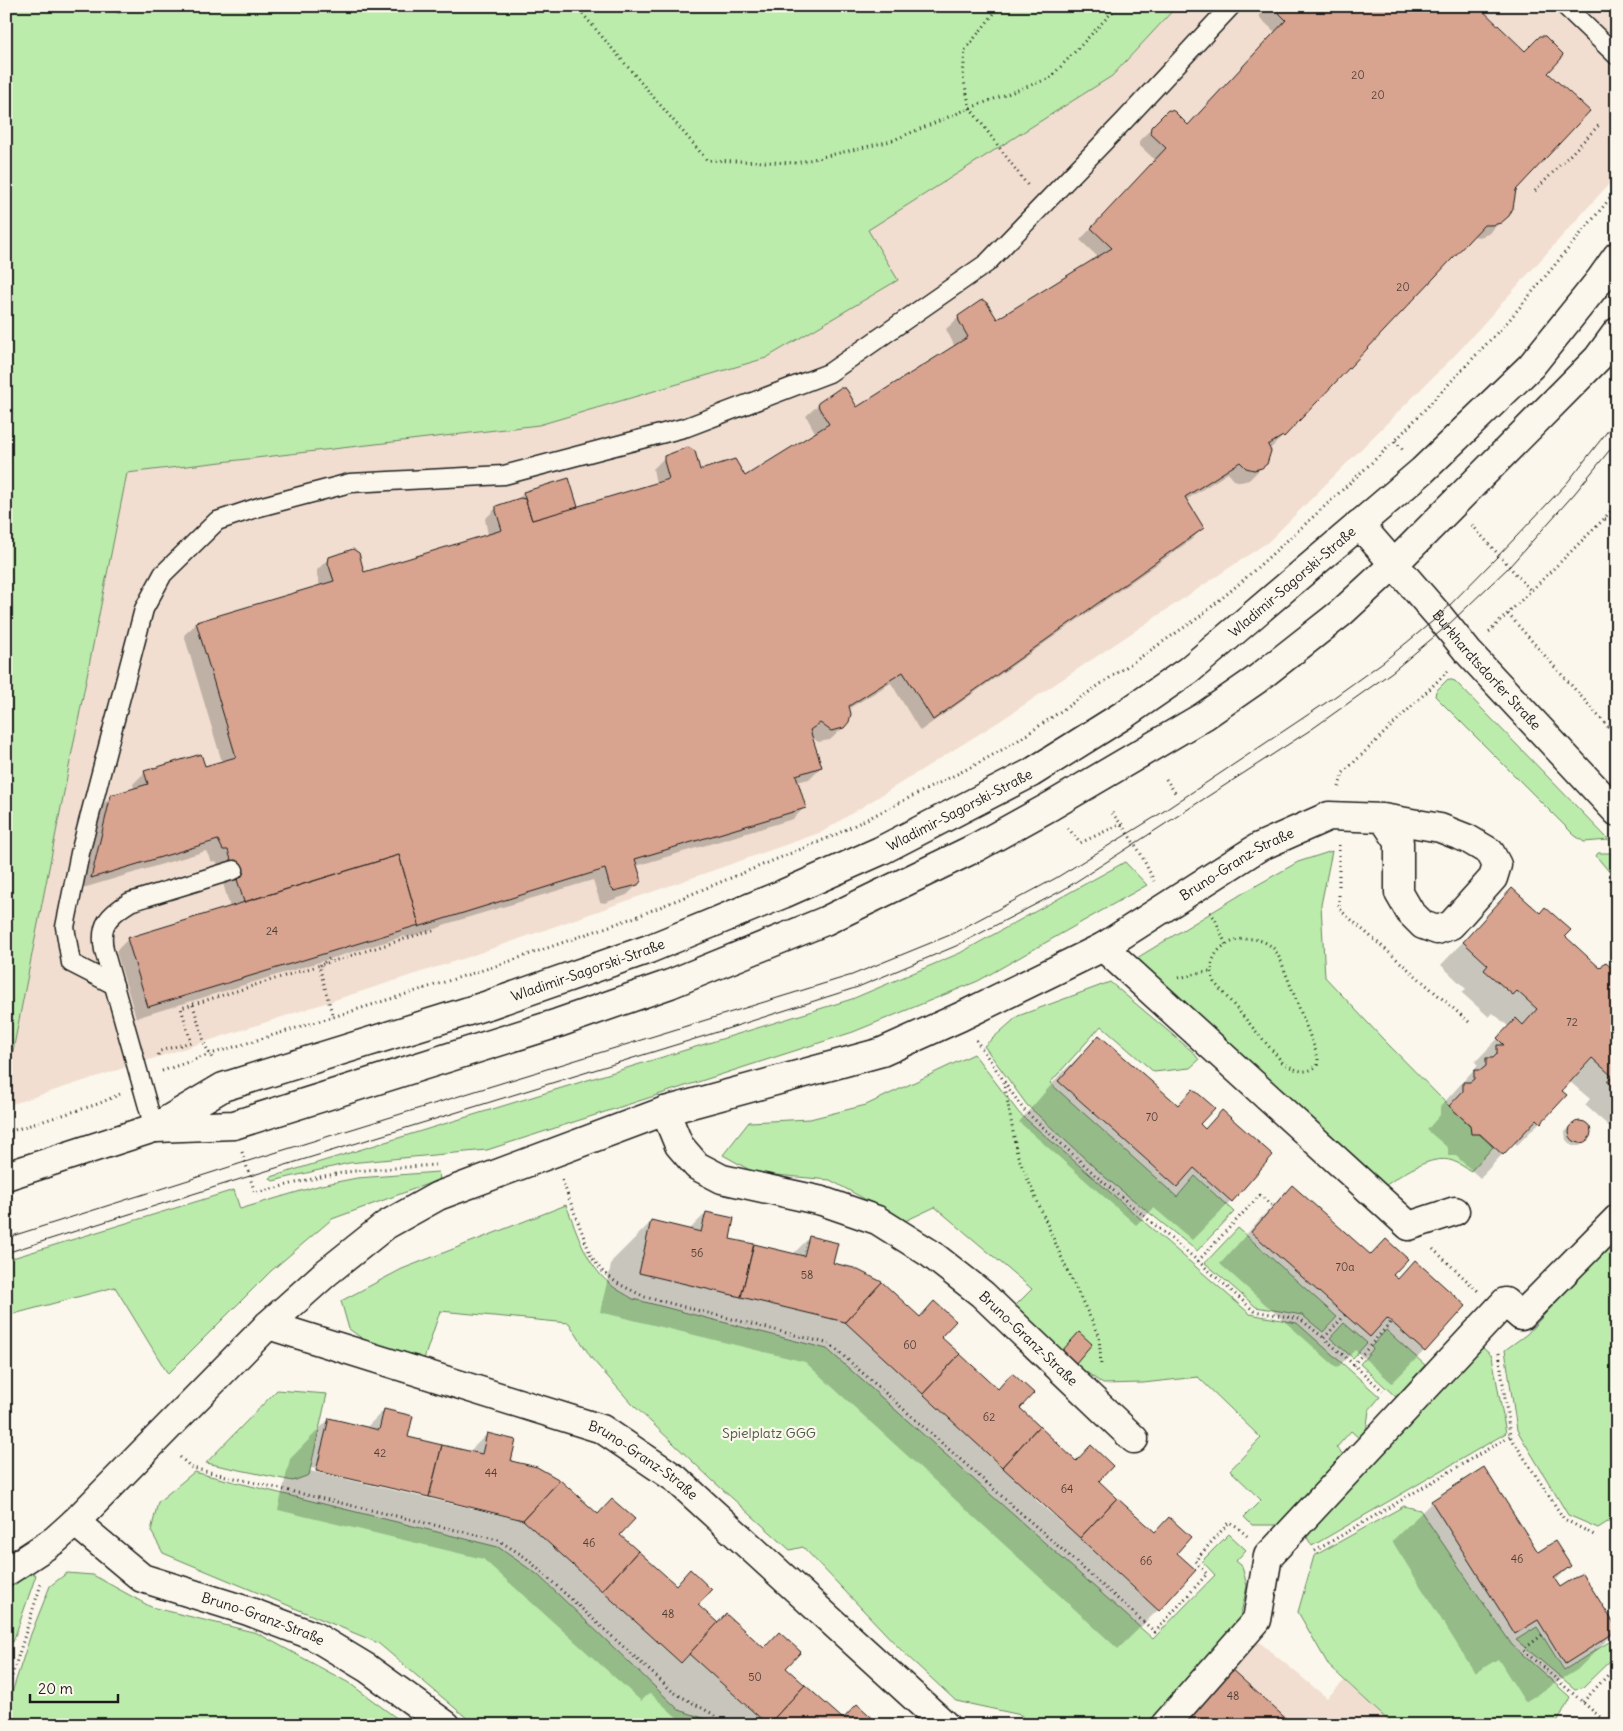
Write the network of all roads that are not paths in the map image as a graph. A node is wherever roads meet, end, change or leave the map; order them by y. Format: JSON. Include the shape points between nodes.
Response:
{"nodes":[{"id":1,"x":1231,"y":6,"type":"edge"},
{"id":2,"x":1565,"y":6,"type":"edge"},
{"id":3,"x":1617,"y":56,"type":"edge"},
{"id":4,"x":1617,"y":256,"type":"edge"},
{"id":5,"x":1617,"y":332,"type":"edge"},
{"id":6,"x":1359,"y":524,"type":"junction"},
{"id":7,"x":1394,"y":564,"type":"junction"},
{"id":8,"x":1617,"y":812,"type":"edge"},
{"id":9,"x":1383,"y":818,"type":"junction"},
{"id":10,"x":234,"y":870,"type":"dead end"},
{"id":11,"x":1103,"y":946,"type":"junction"},
{"id":12,"x":114,"y":985,"type":"junction"},
{"id":13,"x":665,"y":1111,"type":"junction"},
{"id":14,"x":154,"y":1128,"type":"junction"},
{"id":15,"x":6,"y":1176,"type":"edge"},
{"id":16,"x":1455,"y":1211,"type":"dead end"},
{"id":17,"x":1617,"y":1219,"type":"edge"},
{"id":18,"x":268,"y":1325,"type":"junction"},
{"id":19,"x":1134,"y":1439,"type":"dead end"},
{"id":20,"x":76,"y":1522,"type":"junction"},
{"id":21,"x":6,"y":1572,"type":"edge"},
{"id":22,"x":446,"y":1725,"type":"edge"},
{"id":23,"x":945,"y":1725,"type":"edge"},
{"id":24,"x":1165,"y":1725,"type":"edge"}],
"edges":[{"from":1,"to":12,"type":"lane","via":[[987,263],[829,373],[687,427],[504,475],[350,484],[217,521],[163,574],[144,609],[80,854],[65,927],[72,963]]},
{"from":2,"to":3,"type":"lane"},
{"from":4,"to":6,"type":"street","name":"Wladimir-Sagorski-Straße","via":[[1531,366],[1422,470]]},
{"from":5,"to":7,"type":"street","name":"Wladimir-Sagorski-Straße","via":[[1598,358]]},
{"from":6,"to":7,"type":"street","name":"Burkhardtsdorfer Straße"},
{"from":6,"to":14,"type":"street","name":"Wladimir-Sagorski-Straße","via":[[1189,670],[1126,714],[1032,773],[880,851],[667,941],[488,1005],[223,1086]]},
{"from":7,"to":8,"type":"street","name":"Burkhardtsdorfer Straße","via":[[1468,652]]},
{"from":7,"to":14,"type":"street","name":"Wladimir-Sagorski-Straße","via":[[1341,613],[1204,716],[977,847],[825,921],[661,987],[549,1026],[234,1125]]},
{"from":9,"to":9,"type":"street","name":"Bruno-Granz-Straße","via":[[1440,828],[1490,852],[1498,865],[1493,878],[1451,924],[1437,930],[1423,925],[1410,912],[1399,893],[1399,842]]},
{"from":9,"to":11,"type":"street","name":"Bruno-Granz-Straße","via":[[1334,816],[1258,847]]},
{"from":10,"to":12,"type":"lane","via":[[130,902],[116,911],[104,924],[102,937]]},
{"from":11,"to":13,"type":"street","name":"Bruno-Granz-Straße","via":[[882,1052]]},
{"from":11,"to":16,"type":"street","via":[[1409,1226]]},
{"from":12,"to":14,"type":"lane"},
{"from":13,"to":18,"type":"street","name":"Bruno-Granz-Straße","via":[[438,1196],[386,1225]]},
{"from":13,"to":19,"type":"street","name":"Bruno-Granz-Straße","via":[[679,1146],[697,1166],[722,1179],[822,1201],[877,1220],[931,1254],[982,1294]]},
{"from":14,"to":15,"type":"street","name":"Wladimir-Sagorski-Straße"},
{"from":17,"to":24,"type":"street","via":[[1521,1316],[1505,1302],[1268,1556],[1257,1620]]},
{"from":18,"to":20,"type":"street","name":"Bruno-Granz-Straße"},
{"from":18,"to":23,"type":"street","name":"Bruno-Granz-Straße","via":[[602,1429],[676,1479]]},
{"from":20,"to":21,"type":"street","name":"Bruno-Granz-Straße"},
{"from":20,"to":22,"type":"street","name":"Bruno-Granz-Straße","via":[[142,1578],[248,1611],[314,1636],[367,1668]]}]}
